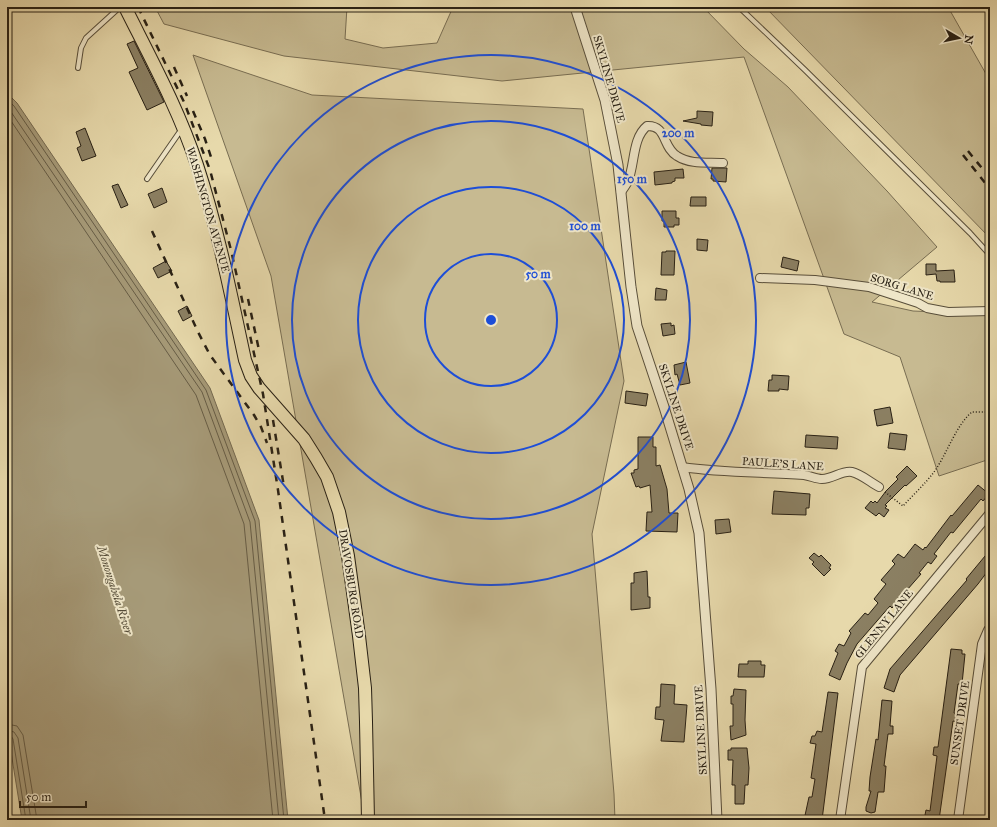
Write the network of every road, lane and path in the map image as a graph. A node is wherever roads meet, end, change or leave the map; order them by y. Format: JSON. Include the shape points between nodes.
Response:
{"nodes":[{"id":1,"x":120,"y":7,"type":"edge"},
{"id":2,"x":125,"y":7,"type":"edge"},
{"id":3,"x":575,"y":7,"type":"edge"},
{"id":4,"x":738,"y":7,"type":"edge"},
{"id":5,"x":78,"y":68,"type":"dead end"},
{"id":6,"x":183,"y":128,"type":"junction"},
{"id":7,"x":723,"y":163,"type":"dead end"},
{"id":8,"x":147,"y":179,"type":"dead end"},
{"id":9,"x":621,"y":192,"type":"junction"},
{"id":10,"x":990,"y":255,"type":"edge"},
{"id":11,"x":760,"y":278,"type":"dead end"},
{"id":12,"x":990,"y":311,"type":"edge"},
{"id":13,"x":251,"y":376,"type":"joint"},
{"id":14,"x":990,"y":412,"type":"edge"},
{"id":15,"x":682,"y":467,"type":"junction"},
{"id":16,"x":879,"y":487,"type":"joint"},
{"id":17,"x":990,"y":513,"type":"edge"},
{"id":18,"x":988,"y":630,"type":"dead end"},
{"id":19,"x":368,"y":820,"type":"edge"},
{"id":20,"x":717,"y":820,"type":"edge"},
{"id":21,"x":840,"y":820,"type":"edge"},
{"id":22,"x":958,"y":820,"type":"edge"}],
"edges":[{"from":1,"to":5,"type":"lane","via":[[86,38],[81,48]]},
{"from":2,"to":6,"type":"main road","name":"WASHINGTON AVENUE"},
{"from":3,"to":9,"type":"street","name":"SKYLINE DRIVE","via":[[605,100]]},
{"from":4,"to":10,"type":"lane","via":[[805,70]]},
{"from":6,"to":8,"type":"lane"},
{"from":6,"to":13,"type":"main road","name":"WASHINGTON AVENUE","via":[[197,164],[218,238],[245,360]]},
{"from":7,"to":9,"type":"street","via":[[691,162],[678,157],[670,151],[661,130],[646,126],[638,140],[628,180]]},
{"from":9,"to":15,"type":"street","name":"SKYLINE DRIVE","via":[[637,326]]},
{"from":11,"to":12,"type":"street","name":"SORG LANE","via":[[815,280],[869,287],[927,308],[948,312]]},
{"from":13,"to":19,"type":"main road","name":"DRAVOSBURG ROAD","via":[[263,394],[304,439],[329,483],[339,512],[348,556],[365,688]]},
{"from":14,"to":16,"type":"path","via":[[972,412],[964,419],[934,472],[903,506]]},
{"from":15,"to":16,"type":"street","name":"PAULE'S LANE","via":[[712,471],[806,475],[822,479],[847,471]]},
{"from":15,"to":20,"type":"street","name":"SKYLINE DRIVE","via":[[691,496],[700,548],[711,689]]},
{"from":17,"to":21,"type":"street","name":"GLENNY LANE","via":[[862,667]]},
{"from":18,"to":22,"type":"street","name":"SUNSET DRIVE","via":[[982,644]]}]}
